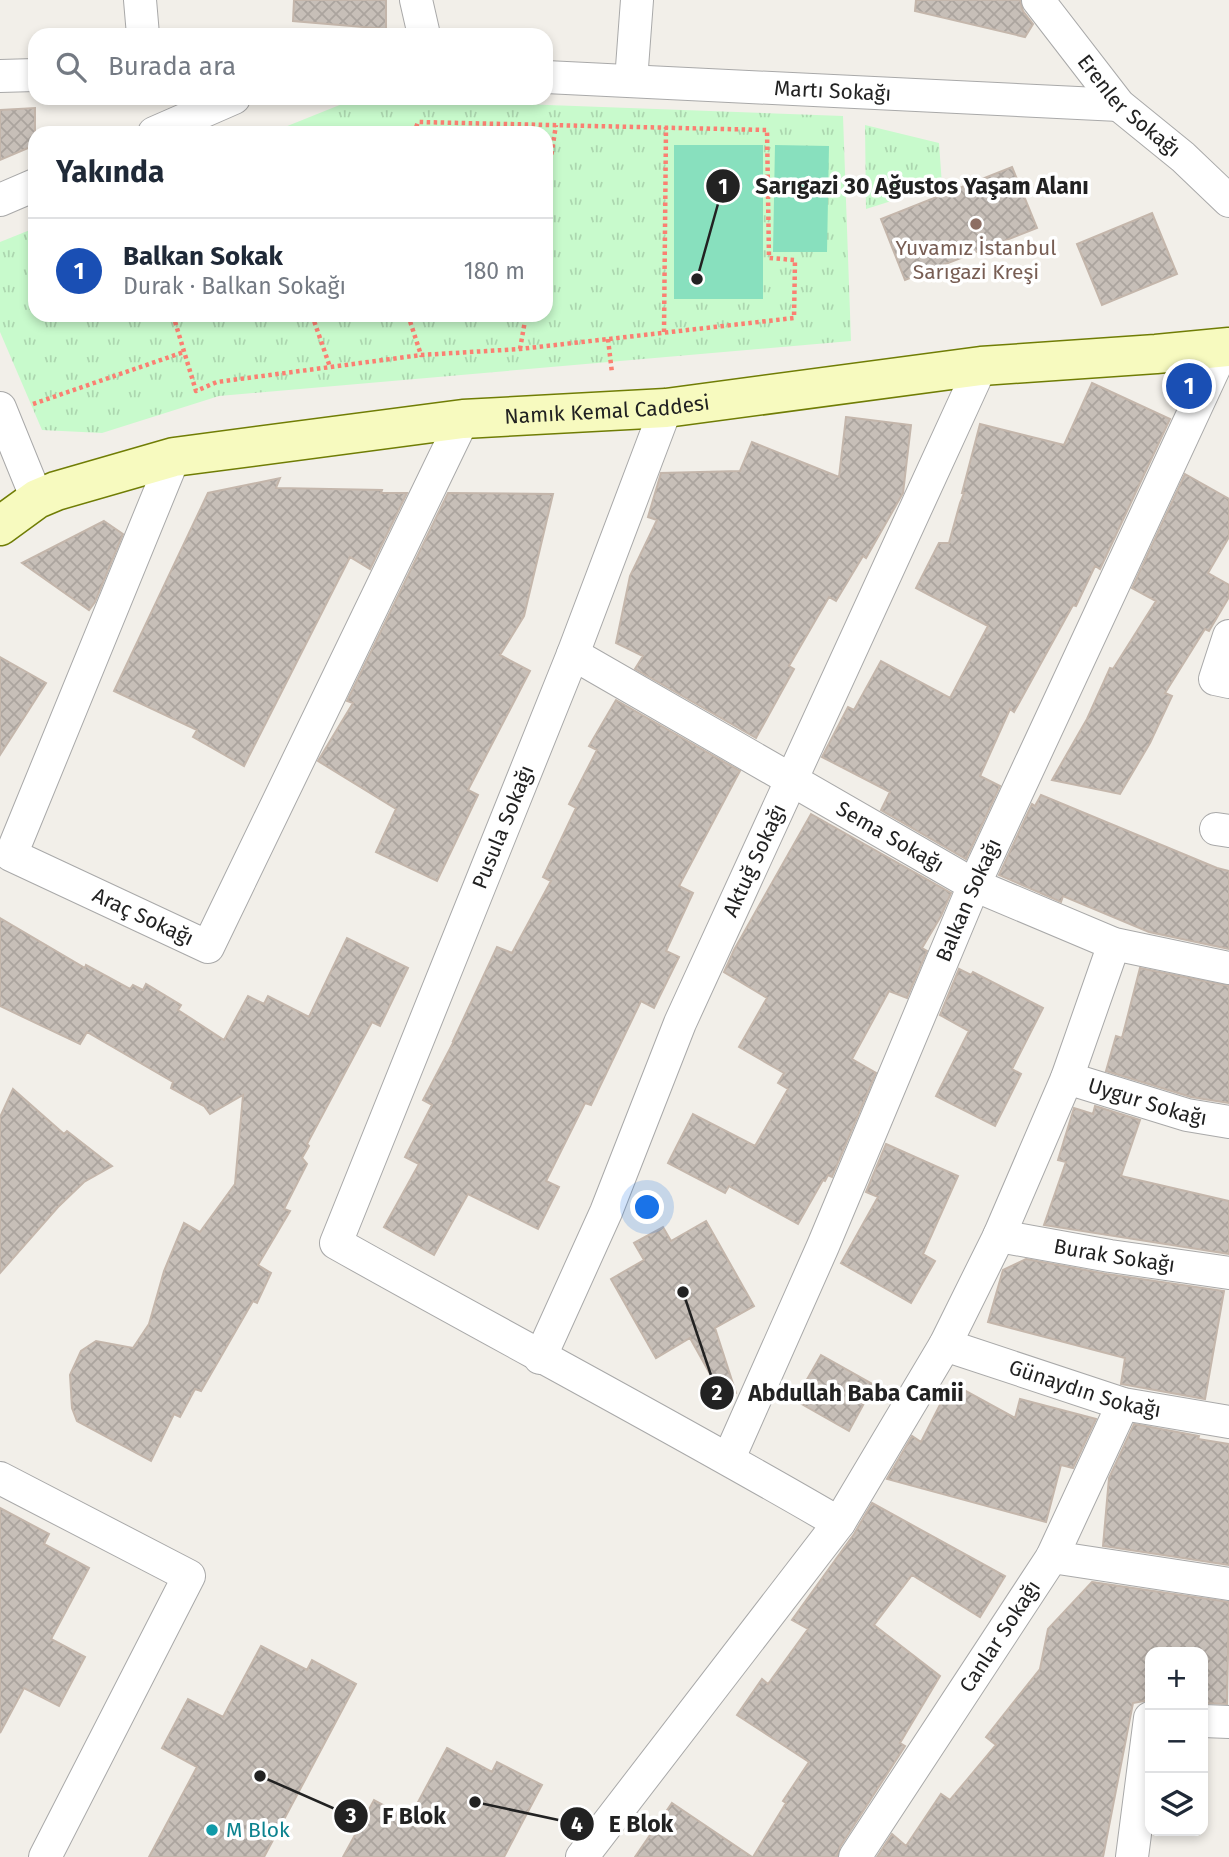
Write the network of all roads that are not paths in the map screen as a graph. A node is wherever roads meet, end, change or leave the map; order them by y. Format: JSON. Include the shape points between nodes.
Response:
{"nodes":[{"id":1,"x":140,"y":0,"type":"edge"},
{"id":2,"x":416,"y":0,"type":"edge"},
{"id":3,"x":637,"y":0,"type":"edge"},
{"id":4,"x":1038,"y":0,"type":"edge"},
{"id":5,"x":143,"y":28,"type":"edge"},
{"id":6,"x":422,"y":28,"type":"edge"},
{"id":7,"x":28,"y":75,"type":"edge"},
{"id":8,"x":0,"y":76,"type":"edge"},
{"id":9,"x":553,"y":77,"type":"edge"},
{"id":10,"x":631,"y":80,"type":"junction"},
{"id":11,"x":218,"y":105,"type":"edge"},
{"id":12,"x":1119,"y":105,"type":"junction"},
{"id":13,"x":170,"y":126,"type":"edge"},
{"id":14,"x":28,"y":188,"type":"edge"},
{"id":15,"x":0,"y":200,"type":"edge"},
{"id":16,"x":1229,"y":201,"type":"edge"},
{"id":17,"x":1227,"y":347,"type":"edge"},
{"id":18,"x":981,"y":366,"type":"junction"},
{"id":19,"x":666,"y":408,"type":"junction"},
{"id":20,"x":1,"y":411,"type":"edge"},
{"id":21,"x":463,"y":419,"type":"junction"},
{"id":22,"x":174,"y":457,"type":"junction"},
{"id":23,"x":37,"y":499,"type":"junction"},
{"id":24,"x":0,"y":526,"type":"edge"},
{"id":25,"x":1229,"y":636,"type":"edge"},
{"id":26,"x":573,"y":654,"type":"junction"},
{"id":27,"x":1229,"y":682,"type":"edge"},
{"id":28,"x":792,"y":780,"type":"junction"},
{"id":29,"x":974,"y":885,"type":"junction"},
{"id":30,"x":1114,"y":944,"type":"junction"},
{"id":31,"x":1229,"y":968,"type":"edge"},
{"id":32,"x":1067,"y":1078,"type":"junction"},
{"id":33,"x":1229,"y":1122,"type":"edge"},
{"id":34,"x":999,"y":1236,"type":"junction"},
{"id":35,"x":1229,"y":1273,"type":"edge"},
{"id":36,"x":945,"y":1345,"type":"junction"},
{"id":37,"x":540,"y":1358,"type":"junction"},
{"id":38,"x":1123,"y":1404,"type":"junction"},
{"id":39,"x":1229,"y":1422,"type":"edge"},
{"id":40,"x":729,"y":1458,"type":"junction"},
{"id":41,"x":0,"y":1478,"type":"edge"},
{"id":42,"x":839,"y":1523,"type":"junction"},
{"id":43,"x":1052,"y":1557,"type":"junction"},
{"id":44,"x":1229,"y":1584,"type":"edge"},
{"id":45,"x":1208,"y":1721,"type":"edge"},
{"id":46,"x":1229,"y":1722,"type":"edge"},
{"id":47,"x":1145,"y":1757,"type":"edge"},
{"id":48,"x":45,"y":1857,"type":"edge"},
{"id":49,"x":582,"y":1857,"type":"edge"},
{"id":50,"x":855,"y":1857,"type":"edge"},
{"id":51,"x":1132,"y":1857,"type":"edge"}],
"edges":[{"from":1,"to":5,"type":"street"},
{"from":2,"to":6,"type":"street"},
{"from":3,"to":10,"type":"street"},
{"from":4,"to":12,"type":"street","name":"Erenler Sokağı"},
{"from":7,"to":8,"type":"street"},
{"from":9,"to":10,"type":"street","name":"Martı Sokağı"},
{"from":10,"to":12,"type":"street","name":"Martı Sokağı"},
{"from":11,"to":13,"type":"street"},
{"from":12,"to":16,"type":"street","name":"Erenler Sokağı","via":[[1184,157]]},
{"from":14,"to":15,"type":"street"},
{"from":17,"to":18,"type":"main road","name":"Namık Kemal Caddesi"},
{"from":17,"to":29,"type":"street","name":"Balkan Sokağı"},
{"from":18,"to":19,"type":"main road","name":"Namık Kemal Caddesi"},
{"from":18,"to":28,"type":"street","name":"Aktuğ Sokağı"},
{"from":19,"to":21,"type":"main road","name":"Namık Kemal Caddesi"},
{"from":19,"to":26,"type":"street","name":"Pusula Sokağı"},
{"from":20,"to":23,"type":"street"},
{"from":21,"to":22,"type":"main road","name":"Namık Kemal Caddesi"},
{"from":21,"to":22,"type":"street","name":"Araç Sokağı","via":[[208,947],[11,855]]},
{"from":22,"to":23,"type":"main road","name":"Namık Kemal Caddesi"},
{"from":23,"to":24,"type":"main road","name":"Namık Kemal Caddesi"},
{"from":25,"to":27,"type":"street","via":[[1215,679]]},
{"from":26,"to":28,"type":"street","name":"Sema Sokağı"},
{"from":26,"to":37,"type":"street","name":"Pusula Sokağı","via":[[336,1243]]},
{"from":28,"to":29,"type":"street","name":"Sema Sokağı"},
{"from":28,"to":37,"type":"street","name":"Aktuğ Sokağı","via":[[680,1023],[606,1212]]},
{"from":29,"to":30,"type":"street","name":"Sema Sokağı"},
{"from":29,"to":40,"type":"street","name":"Balkan Sokağı"},
{"from":30,"to":31,"type":"street","name":"Sema Sokağı"},
{"from":30,"to":32,"type":"street"},
{"from":32,"to":33,"type":"street","name":"Uygur Sokağı","via":[[1187,1115]]},
{"from":32,"to":34,"type":"street"},
{"from":34,"to":35,"type":"street","name":"Burak Sokağı"},
{"from":34,"to":36,"type":"street"},
{"from":36,"to":38,"type":"street","name":"Günaydın Sokağı"},
{"from":36,"to":42,"type":"street"},
{"from":37,"to":40,"type":"street"},
{"from":38,"to":39,"type":"street","name":"Günaydın Sokağı"},
{"from":38,"to":43,"type":"street","name":"Canlar Sokağı"},
{"from":40,"to":42,"type":"street"},
{"from":41,"to":48,"type":"street","via":[[189,1576]]},
{"from":42,"to":49,"type":"street"},
{"from":43,"to":44,"type":"street"},
{"from":43,"to":50,"type":"street","name":"Canlar Sokağı"},
{"from":45,"to":46,"type":"street"},
{"from":47,"to":51,"type":"street"}]}
